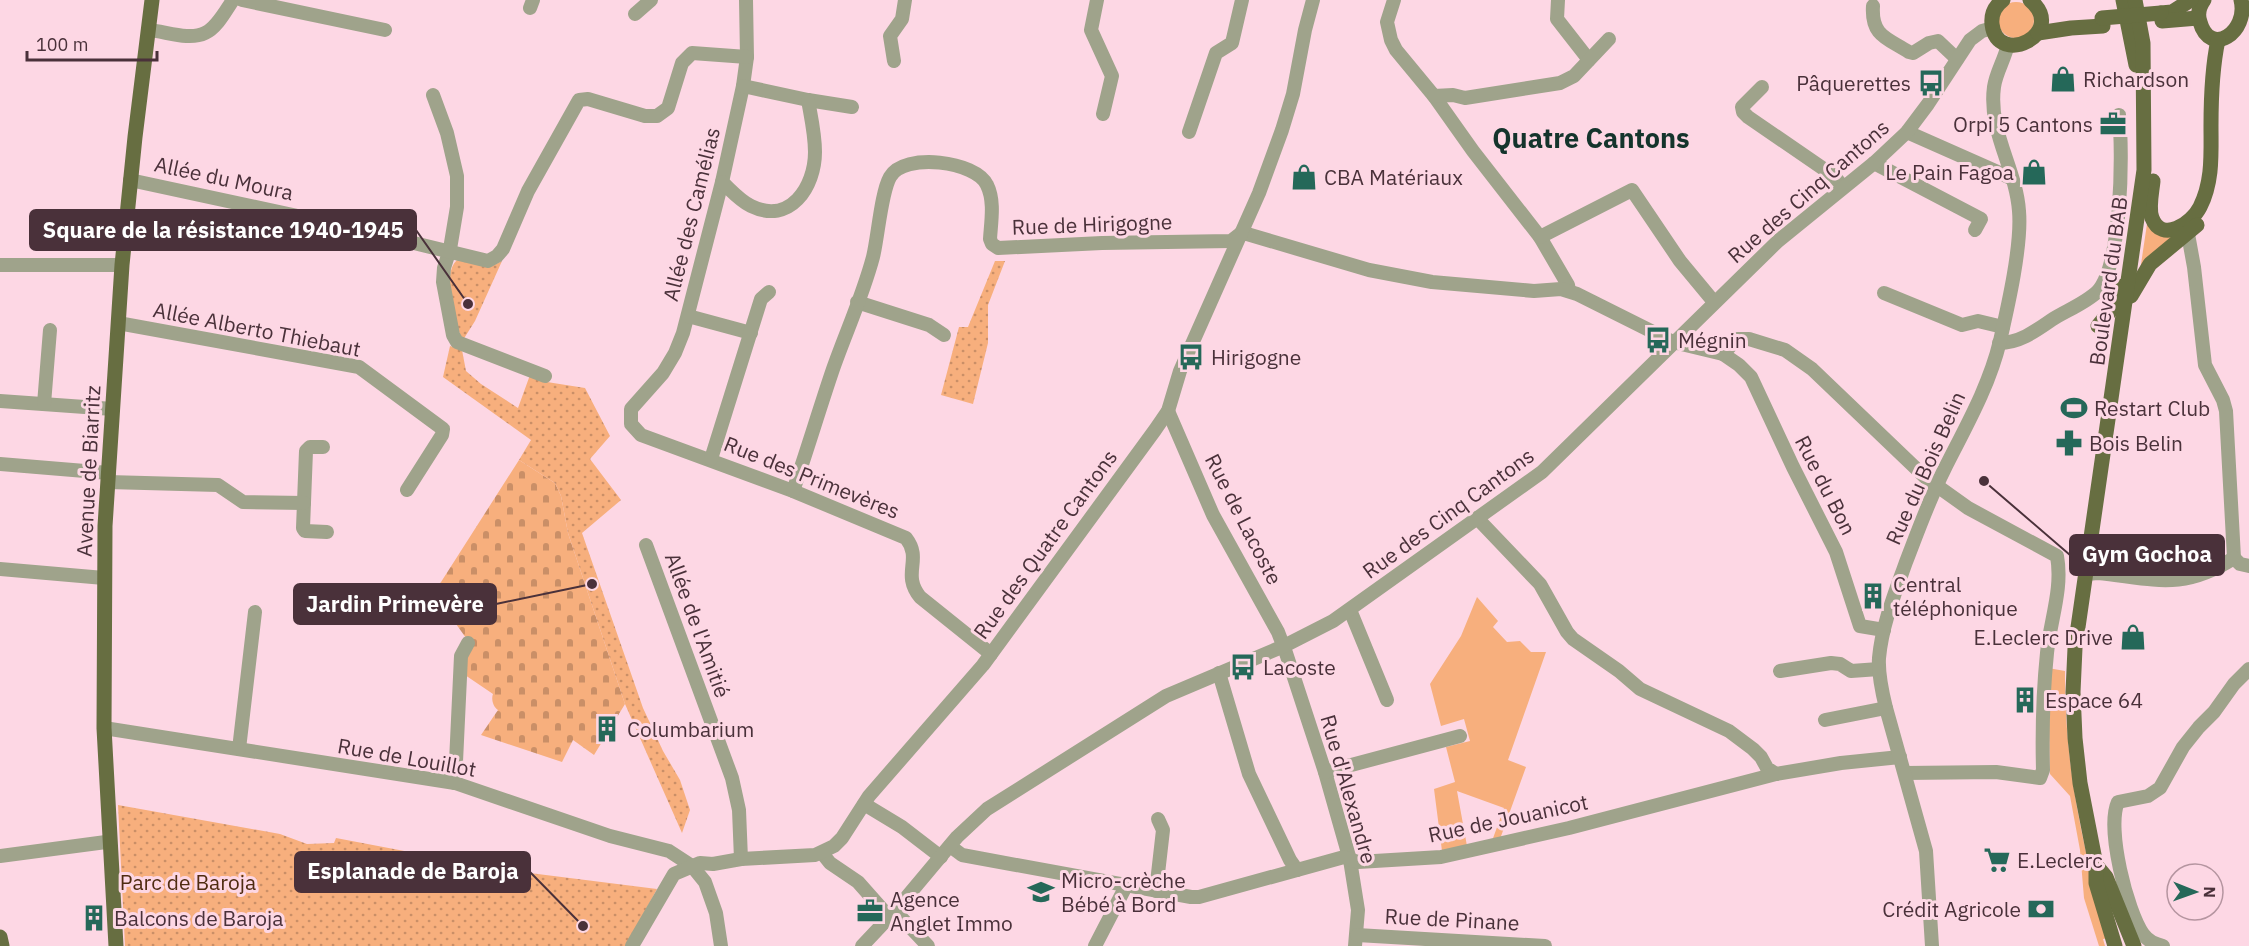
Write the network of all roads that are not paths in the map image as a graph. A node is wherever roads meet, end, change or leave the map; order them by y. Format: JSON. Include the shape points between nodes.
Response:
{"nodes":[{"id":1,"x":152,"y":0,"type":"edge"},
{"id":2,"x":233,"y":0,"type":"edge"},
{"id":3,"x":242,"y":0,"type":"edge"},
{"id":4,"x":651,"y":0,"type":"edge"},
{"id":5,"x":747,"y":0,"type":"edge"},
{"id":6,"x":905,"y":0,"type":"edge"},
{"id":7,"x":1097,"y":0,"type":"edge"},
{"id":8,"x":1242,"y":0,"type":"edge"},
{"id":9,"x":1313,"y":0,"type":"edge"},
{"id":10,"x":1394,"y":0,"type":"edge"},
{"id":11,"x":1558,"y":0,"type":"edge"},
{"id":12,"x":2003,"y":0,"type":"edge"},
{"id":13,"x":2118,"y":0,"type":"edge"},
{"id":14,"x":2123,"y":0,"type":"edge"},
{"id":15,"x":2135,"y":0,"type":"edge"},
{"id":16,"x":2191,"y":0,"type":"edge"},
{"id":17,"x":2204,"y":0,"type":"edge"},
{"id":18,"x":2241,"y":0,"type":"edge"},
{"id":19,"x":1873,"y":6,"type":"dead end"},
{"id":20,"x":2035,"y":6,"type":"edge"},
{"id":21,"x":635,"y":14,"type":"dead end"},
{"id":22,"x":2248,"y":14,"type":"edge"},
{"id":23,"x":2161,"y":17,"type":"junction"},
{"id":24,"x":2198,"y":18,"type":"junction"},
{"id":25,"x":2055,"y":20,"type":"junction"},
{"id":26,"x":2103,"y":22,"type":"junction"},
{"id":27,"x":1993,"y":28,"type":"junction"},
{"id":28,"x":2071,"y":28,"type":"junction"},
{"id":29,"x":2130,"y":28,"type":"junction"},
{"id":30,"x":148,"y":30,"type":"junction"},
{"id":31,"x":385,"y":30,"type":"dead end"},
{"id":32,"x":2038,"y":33,"type":"junction"},
{"id":33,"x":1609,"y":39,"type":"dead end"},
{"id":34,"x":2218,"y":40,"type":"junction"},
{"id":35,"x":2008,"y":44,"type":"junction"},
{"id":36,"x":747,"y":57,"type":"junction"},
{"id":37,"x":1957,"y":59,"type":"junction"},
{"id":38,"x":1589,"y":60,"type":"junction"},
{"id":39,"x":894,"y":61,"type":"dead end"},
{"id":40,"x":743,"y":86,"type":"junction"},
{"id":41,"x":1762,"y":87,"type":"dead end"},
{"id":42,"x":2142,"y":94,"type":"junction"},
{"id":43,"x":433,"y":95,"type":"dead end"},
{"id":44,"x":1434,"y":96,"type":"junction"},
{"id":45,"x":807,"y":100,"type":"junction"},
{"id":46,"x":852,"y":107,"type":"dead end"},
{"id":47,"x":1103,"y":114,"type":"dead end"},
{"id":48,"x":2119,"y":116,"type":"dead end"},
{"id":49,"x":1190,"y":132,"type":"dead end"},
{"id":50,"x":1907,"y":132,"type":"junction"},
{"id":51,"x":2145,"y":137,"type":"junction"},
{"id":52,"x":1874,"y":163,"type":"junction"},
{"id":53,"x":2011,"y":178,"type":"junction"},
{"id":54,"x":130,"y":180,"type":"junction"},
{"id":55,"x":722,"y":182,"type":"junction"},
{"id":56,"x":1843,"y":187,"type":"junction"},
{"id":57,"x":2189,"y":228,"type":"junction"},
{"id":58,"x":1975,"y":230,"type":"dead end"},
{"id":59,"x":1240,"y":234,"type":"junction"},
{"id":60,"x":1539,"y":237,"type":"junction"},
{"id":61,"x":449,"y":253,"type":"junction"},
{"id":62,"x":2134,"y":255,"type":"junction"},
{"id":63,"x":0,"y":265,"type":"edge"},
{"id":64,"x":122,"y":265,"type":"junction"},
{"id":65,"x":1569,"y":291,"type":"junction"},
{"id":66,"x":769,"y":292,"type":"dead end"},
{"id":67,"x":1884,"y":294,"type":"dead end"},
{"id":68,"x":857,"y":302,"type":"junction"},
{"id":69,"x":1714,"y":302,"type":"junction"},
{"id":70,"x":2126,"y":307,"type":"junction"},
{"id":71,"x":688,"y":316,"type":"junction"},
{"id":72,"x":118,"y":323,"type":"junction"},
{"id":73,"x":2098,"y":326,"type":"dead end"},
{"id":74,"x":2003,"y":327,"type":"junction"},
{"id":75,"x":50,"y":330,"type":"dead end"},
{"id":76,"x":751,"y":333,"type":"junction"},
{"id":77,"x":944,"y":335,"type":"dead end"},
{"id":78,"x":1673,"y":342,"type":"junction"},
{"id":79,"x":1999,"y":343,"type":"junction"},
{"id":80,"x":1723,"y":354,"type":"junction"},
{"id":81,"x":545,"y":376,"type":"dead end"},
{"id":82,"x":0,"y":401,"type":"edge"},
{"id":83,"x":44,"y":404,"type":"junction"},
{"id":84,"x":112,"y":409,"type":"junction"},
{"id":85,"x":1168,"y":411,"type":"junction"},
{"id":86,"x":630,"y":421,"type":"joint"},
{"id":87,"x":323,"y":447,"type":"dead end"},
{"id":88,"x":711,"y":459,"type":"junction"},
{"id":89,"x":0,"y":464,"type":"edge"},
{"id":90,"x":108,"y":477,"type":"junction"},
{"id":91,"x":1936,"y":486,"type":"junction"},
{"id":92,"x":407,"y":490,"type":"dead end"},
{"id":93,"x":793,"y":491,"type":"junction"},
{"id":94,"x":304,"y":503,"type":"junction"},
{"id":95,"x":1477,"y":518,"type":"junction"},
{"id":96,"x":327,"y":532,"type":"dead end"},
{"id":97,"x":646,"y":544,"type":"dead end"},
{"id":98,"x":2234,"y":558,"type":"junction"},
{"id":99,"x":2249,"y":566,"type":"edge"},
{"id":100,"x":0,"y":568,"type":"edge"},
{"id":101,"x":2090,"y":574,"type":"junction"},
{"id":102,"x":104,"y":578,"type":"junction"},
{"id":103,"x":1350,"y":610,"type":"junction"},
{"id":104,"x":255,"y":612,"type":"dead end"},
{"id":105,"x":1884,"y":630,"type":"junction"},
{"id":106,"x":468,"y":643,"type":"dead end"},
{"id":107,"x":1284,"y":646,"type":"junction"},
{"id":108,"x":991,"y":654,"type":"junction"},
{"id":109,"x":1879,"y":669,"type":"junction"},
{"id":110,"x":2249,"y":669,"type":"edge"},
{"id":111,"x":1780,"y":671,"type":"dead end"},
{"id":112,"x":1219,"y":673,"type":"junction"},
{"id":113,"x":1387,"y":700,"type":"dead end"},
{"id":114,"x":1886,"y":708,"type":"junction"},
{"id":115,"x":1825,"y":720,"type":"dead end"},
{"id":116,"x":104,"y":728,"type":"junction"},
{"id":117,"x":1460,"y":736,"type":"dead end"},
{"id":118,"x":239,"y":749,"type":"junction"},
{"id":119,"x":1900,"y":757,"type":"junction"},
{"id":120,"x":1325,"y":772,"type":"junction"},
{"id":121,"x":1905,"y":773,"type":"junction"},
{"id":122,"x":1776,"y":774,"type":"junction"},
{"id":123,"x":455,"y":783,"type":"junction"},
{"id":124,"x":864,"y":804,"type":"junction"},
{"id":125,"x":1158,"y":819,"type":"dead end"},
{"id":126,"x":106,"y":842,"type":"dead end"},
{"id":127,"x":945,"y":852,"type":"junction"},
{"id":128,"x":822,"y":853,"type":"junction"},
{"id":129,"x":0,"y":856,"type":"edge"},
{"id":130,"x":741,"y":859,"type":"junction"},
{"id":131,"x":1350,"y":860,"type":"junction"},
{"id":132,"x":2096,"y":865,"type":"junction"},
{"id":133,"x":692,"y":866,"type":"junction"},
{"id":134,"x":1297,"y":870,"type":"junction"},
{"id":135,"x":1126,"y":886,"type":"junction"},
{"id":136,"x":1156,"y":891,"type":"junction"},
{"id":137,"x":892,"y":914,"type":"junction"},
{"id":138,"x":0,"y":938,"type":"edge"},
{"id":139,"x":1356,"y":940,"type":"edge"},
{"id":140,"x":1456,"y":943,"type":"edge"},
{"id":141,"x":2,"y":946,"type":"edge"},
{"id":142,"x":116,"y":946,"type":"edge"},
{"id":143,"x":632,"y":946,"type":"edge"},
{"id":144,"x":721,"y":946,"type":"edge"},
{"id":145,"x":862,"y":946,"type":"edge"},
{"id":146,"x":928,"y":946,"type":"edge"},
{"id":147,"x":1095,"y":946,"type":"edge"},
{"id":148,"x":1545,"y":946,"type":"edge"},
{"id":149,"x":1932,"y":946,"type":"edge"},
{"id":150,"x":2115,"y":946,"type":"edge"},
{"id":151,"x":2134,"y":946,"type":"edge"},
{"id":152,"x":2163,"y":946,"type":"edge"}],
"edges":[{"from":1,"to":30,"type":"main road","name":"Avenue de Biarritz"},
{"from":2,"to":30,"type":"street","via":[[205,34]]},
{"from":3,"to":31,"type":"street"},
{"from":4,"to":21,"type":"street"},
{"from":5,"to":36,"type":"street","name":"Allée des Camélias"},
{"from":6,"to":39,"type":"street","via":[[902,19],[890,36]]},
{"from":7,"to":47,"type":"street","via":[[1091,30],[1112,76]]},
{"from":8,"to":49,"type":"street","via":[[1232,43],[1216,53]]},
{"from":9,"to":59,"type":"street","name":"Rue des Quatre Cantons","via":[[1285,120]]},
{"from":10,"to":44,"type":"street","via":[[1387,22],[1391,40]]},
{"from":11,"to":38,"type":"street","via":[[1557,20]]},
{"from":12,"to":27,"type":"main road","via":[[1992,15]]},
{"from":13,"to":29,"type":"main road"},
{"from":14,"to":29,"type":"main road","name":"Boulevard du BAB"},
{"from":15,"to":42,"type":"main road","name":"Boulevard du BAB","via":[[2143,43]]},
{"from":16,"to":23,"type":"main road"},
{"from":17,"to":24,"type":"main road"},
{"from":18,"to":22,"type":"main road"},
{"from":19,"to":37,"type":"street","via":[[1872,19],[1877,31],[1909,52],[1938,41]]},
{"from":20,"to":25,"type":"main road"},
{"from":20,"to":32,"type":"main road"},
{"from":22,"to":34,"type":"main road","via":[[2238,34]]},
{"from":23,"to":24,"type":"main road"},
{"from":23,"to":26,"type":"main road"},
{"from":24,"to":34,"type":"main road","via":[[2204,32]]},
{"from":25,"to":26,"type":"main road"},
{"from":25,"to":28,"type":"main road"},
{"from":26,"to":28,"type":"main road"},
{"from":27,"to":35,"type":"main road"},
{"from":27,"to":37,"type":"street","name":"Rue des Cinq Cantons","via":[[1975,35]]},
{"from":28,"to":32,"type":"main road"},
{"from":29,"to":42,"type":"main road","name":"Boulevard du BAB"},
{"from":30,"to":54,"type":"main road","name":"Avenue de Biarritz"},
{"from":32,"to":35,"type":"main road","via":[[2022,45]]},
{"from":33,"to":38,"type":"street"},
{"from":34,"to":57,"type":"main road","via":[[2212,95],[2219,123],[2216,187],[2205,214]]},
{"from":35,"to":53,"type":"street","name":"Rue du Bois Belin","via":[[1994,86],[1993,103],[1998,137]]},
{"from":36,"to":40,"type":"street","name":"Allée des Camélias"},
{"from":36,"to":61,"type":"street","name":"Allée du Moura","via":[[692,53],[682,63],[668,108],[657,116],[579,100],[528,191],[503,249],[488,261]]},
{"from":37,"to":50,"type":"street","name":"Rue des Cinq Cantons"},
{"from":38,"to":44,"type":"street","via":[[1574,76],[1560,83],[1465,98]]},
{"from":40,"to":45,"type":"street"},
{"from":40,"to":55,"type":"street","name":"Allée des Camélias"},
{"from":41,"to":56,"type":"street","via":[[1742,107],[1743,112],[1834,176]]},
{"from":42,"to":51,"type":"main road","name":"Boulevard du BAB"},
{"from":43,"to":61,"type":"street","via":[[457,176],[457,207]]},
{"from":44,"to":60,"type":"street"},
{"from":45,"to":46,"type":"street"},
{"from":45,"to":55,"type":"street","via":[[815,153],[805,192],[794,205],[779,210],[752,207]]},
{"from":48,"to":79,"type":"street","via":[[2120,180],[2108,273],[2097,292],[2036,330]]},
{"from":50,"to":52,"type":"street","name":"Rue des Cinq Cantons"},
{"from":50,"to":53,"type":"street"},
{"from":51,"to":57,"type":"main road","via":[[2154,172],[2150,214],[2160,228]]},
{"from":51,"to":62,"type":"main road","name":"Boulevard du BAB"},
{"from":52,"to":56,"type":"street","name":"Rue des Cinq Cantons"},
{"from":52,"to":58,"type":"street","via":[[1981,219]]},
{"from":53,"to":74,"type":"street","name":"Rue du Bois Belin","via":[[2018,200],[2019,232]]},
{"from":54,"to":61,"type":"street","name":"Allée du Moura"},
{"from":54,"to":64,"type":"main road","name":"Avenue de Biarritz"},
{"from":55,"to":71,"type":"street","name":"Allée des Camélias"},
{"from":56,"to":69,"type":"street","name":"Rue des Cinq Cantons"},
{"from":57,"to":70,"type":"main road","via":[[2150,264]]},
{"from":57,"to":98,"type":"street","via":[[2205,365],[2226,411]]},
{"from":59,"to":65,"type":"street","name":"Rue de Hirigogne","via":[[1369,270],[1432,282],[1523,291]]},
{"from":59,"to":68,"type":"street","name":"Rue de Hirigogne","via":[[1231,241],[995,247],[990,239],[990,197],[982,177],[966,168],[918,161],[895,170],[887,184],[873,258]]},
{"from":59,"to":85,"type":"street","name":"Rue des Quatre Cantons","via":[[1180,371]]},
{"from":60,"to":65,"type":"street"},
{"from":60,"to":69,"type":"street","via":[[1632,190],[1680,261]]},
{"from":61,"to":81,"type":"street","via":[[443,282],[457,342]]},
{"from":62,"to":70,"type":"main road","name":"Boulevard du BAB"},
{"from":62,"to":73,"type":"main road","via":[[2118,301]]},
{"from":63,"to":64,"type":"street"},
{"from":64,"to":72,"type":"main road","name":"Avenue de Biarritz"},
{"from":65,"to":78,"type":"street","name":"Rue de Hirigogne"},
{"from":66,"to":76,"type":"street","via":[[761,299]]},
{"from":67,"to":74,"type":"street","via":[[1962,325],[1978,321]]},
{"from":68,"to":77,"type":"street","via":[[929,325]]},
{"from":68,"to":93,"type":"street","name":"Rue de Hirigogne"},
{"from":69,"to":78,"type":"street","name":"Rue des Cinq Cantons"},
{"from":70,"to":101,"type":"main road","name":"Boulevard du BAB"},
{"from":71,"to":76,"type":"street"},
{"from":71,"to":86,"type":"street","name":"Allée des Camélias","via":[[670,362],[633,405]]},
{"from":72,"to":84,"type":"main road","name":"Avenue de Biarritz"},
{"from":72,"to":92,"type":"street","name":"Allée Alberto Thiebaut","via":[[358,367],[443,429]]},
{"from":74,"to":79,"type":"street","name":"Rue du Bois Belin"},
{"from":75,"to":83,"type":"street"},
{"from":76,"to":88,"type":"street"},
{"from":78,"to":80,"type":"street","name":"Rue de Hirigogne"},
{"from":78,"to":95,"type":"street","name":"Rue des Cinq Cantons","via":[[1542,472]]},
{"from":79,"to":91,"type":"street","name":"Rue du Bois Belin","via":[[1988,380]]},
{"from":80,"to":91,"type":"street","via":[[1737,339],[1785,350],[1812,369]]},
{"from":80,"to":105,"type":"street","name":"Rue du Bon","via":[[1751,377],[1836,552],[1860,626]]},
{"from":82,"to":83,"type":"street"},
{"from":83,"to":84,"type":"street"},
{"from":84,"to":90,"type":"main road","name":"Avenue de Biarritz"},
{"from":85,"to":107,"type":"street","name":"Rue de Lacoste","via":[[1213,516]]},
{"from":85,"to":108,"type":"street","name":"Rue des Quatre Cantons"},
{"from":86,"to":88,"type":"street","name":"Rue des Primevères","via":[[641,435]]},
{"from":87,"to":94,"type":"street","via":[[306,451]]},
{"from":88,"to":93,"type":"street","name":"Rue des Primevères"},
{"from":89,"to":90,"type":"street"},
{"from":90,"to":94,"type":"street","via":[[218,485],[243,502]]},
{"from":90,"to":102,"type":"main road","name":"Avenue de Biarritz"},
{"from":91,"to":105,"type":"street","name":"Rue du Bois Belin"},
{"from":91,"to":121,"type":"street","via":[[1999,526],[2057,556],[2058,586],[2043,706],[2043,770],[2040,778],[1996,772]]},
{"from":93,"to":108,"type":"street","name":"Rue des Primevères","via":[[906,537],[914,552],[914,589]]},
{"from":94,"to":96,"type":"street","via":[[304,531]]},
{"from":95,"to":103,"type":"street","name":"Rue des Cinq Cantons"},
{"from":95,"to":122,"type":"street","via":[[1540,584],[1574,639],[1640,689],[1729,731]]},
{"from":97,"to":130,"type":"street","name":"Allée de l'Amitié","via":[[732,777],[739,810]]},
{"from":98,"to":99,"type":"street"},
{"from":98,"to":101,"type":"street","via":[[2210,571],[2168,582],[2113,575],[2097,579]]},
{"from":100,"to":102,"type":"street"},
{"from":101,"to":132,"type":"main road","name":"Boulevard du BAB","via":[[2075,648],[2074,704],[2080,783]]},
{"from":102,"to":116,"type":"main road","name":"Avenue de Biarritz"},
{"from":103,"to":107,"type":"street","name":"Rue des Cinq Cantons"},
{"from":103,"to":113,"type":"street"},
{"from":104,"to":118,"type":"street"},
{"from":105,"to":109,"type":"street","name":"Rue du Bois Belin"},
{"from":106,"to":123,"type":"street","via":[[461,656]]},
{"from":107,"to":112,"type":"street","name":"Rue des Cinq Cantons"},
{"from":107,"to":120,"type":"street","name":"Rue d'Alexandre"},
{"from":108,"to":124,"type":"street","name":"Rue des Quatre Cantons"},
{"from":109,"to":111,"type":"street","via":[[1851,671],[1831,663]]},
{"from":109,"to":114,"type":"street","name":"Rue du Bois Belin"},
{"from":110,"to":152,"type":"street","via":[[2188,741],[2160,788],[2148,796],[2118,802],[2115,808],[2114,828],[2126,890],[2142,933]]},
{"from":112,"to":127,"type":"street","name":"Rue des Cinq Cantons","via":[[1166,696],[1013,792],[987,809]]},
{"from":112,"to":134,"type":"street","via":[[1248,774]]},
{"from":114,"to":115,"type":"street"},
{"from":114,"to":119,"type":"street","name":"Rue du Bois Belin"},
{"from":116,"to":118,"type":"street","name":"Rue de Louillot"},
{"from":116,"to":142,"type":"main road","name":"Avenue de Biarritz"},
{"from":117,"to":120,"type":"street"},
{"from":118,"to":123,"type":"street","name":"Rue de Louillot"},
{"from":119,"to":121,"type":"street","name":"Rue du Bois Belin"},
{"from":119,"to":122,"type":"street","name":"Rue de Jouanicot"},
{"from":120,"to":131,"type":"street","name":"Rue d'Alexandre"},
{"from":121,"to":149,"type":"street","name":"Rue du Bois Belin","via":[[1926,851]]},
{"from":122,"to":131,"type":"street","name":"Rue de Jouanicot","via":[[1464,853]]},
{"from":123,"to":133,"type":"street","name":"Rue de Louillot","via":[[610,836],[669,851]]},
{"from":124,"to":127,"type":"street","name":"Rue de Jouanicot"},
{"from":124,"to":128,"type":"street","name":"Rue des Quatre Cantons","via":[[842,838]]},
{"from":125,"to":136,"type":"street","via":[[1163,830]]},
{"from":126,"to":129,"type":"street"},
{"from":127,"to":135,"type":"street","name":"Rue de Jouanicot"},
{"from":127,"to":137,"type":"street","name":"Rue des Cinq Cantons"},
{"from":128,"to":130,"type":"street"},
{"from":128,"to":137,"type":"street"},
{"from":130,"to":133,"type":"street"},
{"from":131,"to":134,"type":"street","name":"Rue de Jouanicot","via":[[1344,857]]},
{"from":131,"to":139,"type":"street","name":"Rue d'Alexandre","via":[[1358,910]]},
{"from":132,"to":150,"type":"main road","name":"Boulevard du BAB","via":[[2096,883]]},
{"from":132,"to":151,"type":"main road","name":"Boulevard du BAB","via":[[2106,877]]},
{"from":133,"to":143,"type":"street","via":[[674,874]]},
{"from":133,"to":144,"type":"street","via":[[705,882],[716,913]]},
{"from":134,"to":136,"type":"street","name":"Rue de Jouanicot","via":[[1199,897]]},
{"from":135,"to":136,"type":"street","name":"Rue de Jouanicot"},
{"from":135,"to":147,"type":"street"},
{"from":137,"to":145,"type":"street","name":"Rue des Cinq Cantons"},
{"from":137,"to":146,"type":"street"},
{"from":138,"to":141,"type":"main road"},
{"from":139,"to":140,"type":"street","name":"Rue de Pinane"},
{"from":140,"to":148,"type":"street","name":"Rue de Pinane"}]}
